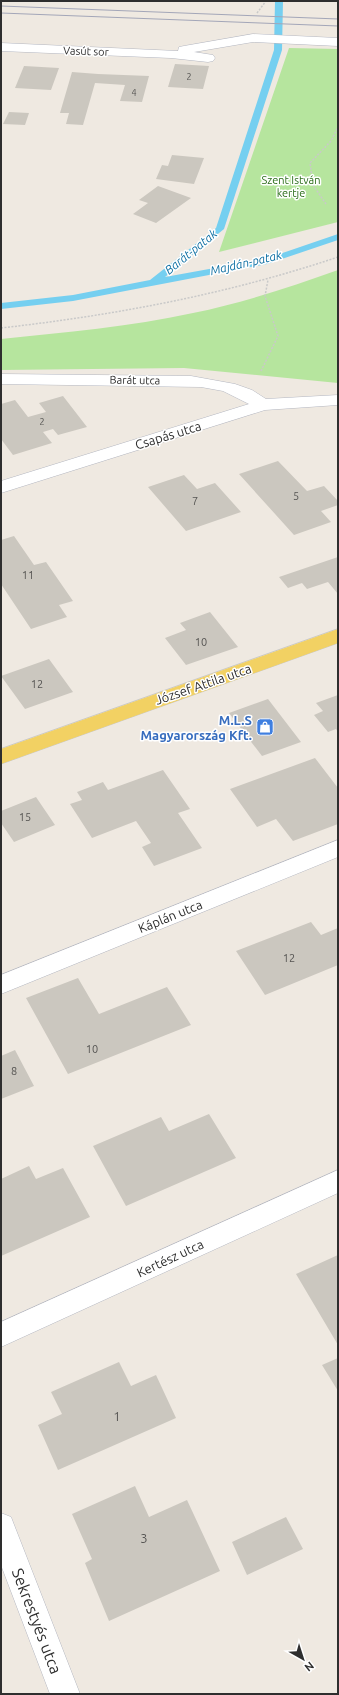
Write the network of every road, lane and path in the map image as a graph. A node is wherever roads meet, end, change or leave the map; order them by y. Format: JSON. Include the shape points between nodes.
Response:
{"nodes":[{"id":1,"x":338,"y":42,"type":"edge"},
{"id":2,"x":1,"y":48,"type":"edge"},
{"id":3,"x":171,"y":54,"type":"junction"},
{"id":4,"x":208,"y":58,"type":"dead end"},
{"id":5,"x":338,"y":94,"type":"edge"},
{"id":6,"x":338,"y":104,"type":"edge"},
{"id":7,"x":338,"y":127,"type":"edge"},
{"id":8,"x":326,"y":204,"type":"dead end"},
{"id":9,"x":338,"y":257,"type":"edge"},
{"id":10,"x":268,"y":280,"type":"junction"},
{"id":11,"x":1,"y":328,"type":"edge"},
{"id":12,"x":1,"y":379,"type":"edge"},
{"id":13,"x":256,"y":400,"type":"junction"},
{"id":14,"x":338,"y":400,"type":"edge"},
{"id":15,"x":1,"y":487,"type":"edge"},
{"id":16,"x":338,"y":636,"type":"edge"},
{"id":17,"x":1,"y":757,"type":"edge"},
{"id":18,"x":338,"y":848,"type":"edge"},
{"id":19,"x":1,"y":985,"type":"edge"},
{"id":20,"x":338,"y":1180,"type":"edge"},
{"id":21,"x":1,"y":1335,"type":"edge"},
{"id":22,"x":1,"y":1527,"type":"edge"},
{"id":23,"x":65,"y":1694,"type":"edge"}],
"edges":[{"from":1,"to":3,"type":"street","name":"Vasút sor","via":[[254,38]]},
{"from":2,"to":3,"type":"street","name":"Vasút sor"},
{"from":3,"to":4,"type":"street","name":"Vasút sor"},
{"from":5,"to":6,"type":"path"},
{"from":7,"to":8,"type":"path","via":[[331,141],[310,163],[313,185]]},
{"from":9,"to":10,"type":"path"},
{"from":10,"to":11,"type":"path","via":[[162,305]]},
{"from":10,"to":13,"type":"path","via":[[265,296],[278,336]]},
{"from":12,"to":13,"type":"street","name":"Barát utca","via":[[191,381],[221,384]]},
{"from":13,"to":14,"type":"street","name":"Csapás utca"},
{"from":13,"to":15,"type":"street","name":"Csapás utca"},
{"from":16,"to":17,"type":"main road","name":"József Attila utca"},
{"from":18,"to":19,"type":"street","name":"Káplán utca"},
{"from":20,"to":21,"type":"street","name":"Kertész utca"},
{"from":22,"to":23,"type":"street","name":"Sekrestyés utca"}]}
